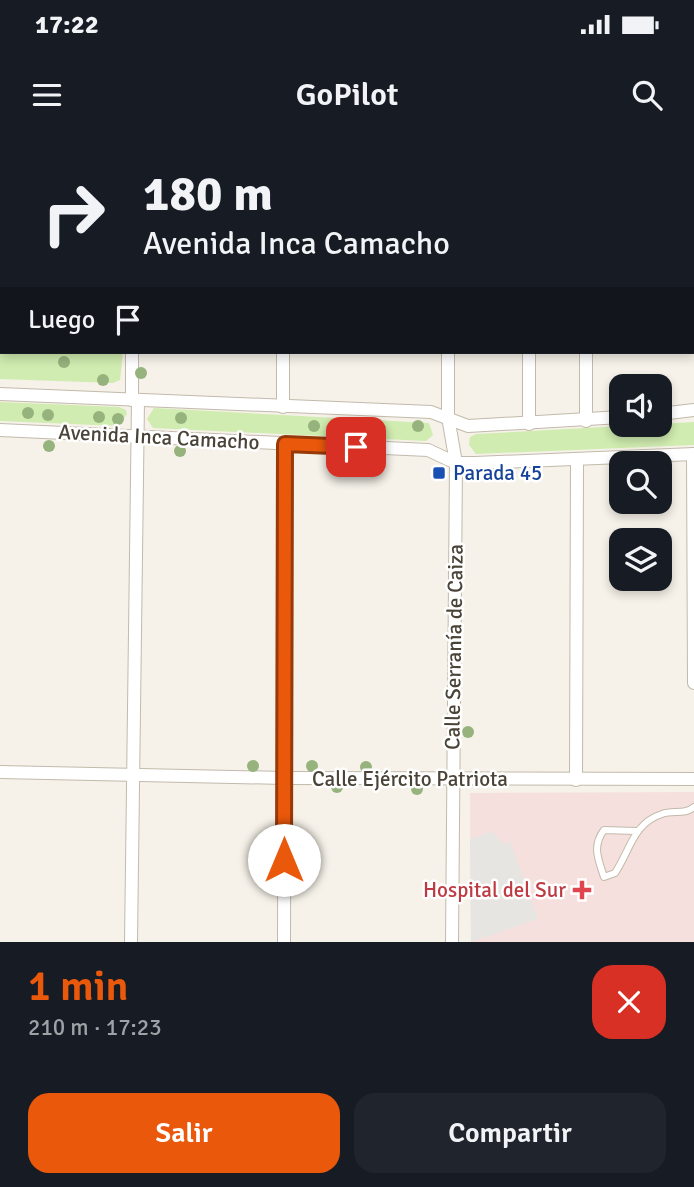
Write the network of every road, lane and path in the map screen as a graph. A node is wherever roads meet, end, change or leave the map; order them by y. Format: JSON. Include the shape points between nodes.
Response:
{"nodes":[{"id":1,"x":132,"y":354,"type":"edge"},
{"id":2,"x":283,"y":354,"type":"edge"},
{"id":3,"x":448,"y":354,"type":"edge"},
{"id":4,"x":529,"y":354,"type":"edge"},
{"id":5,"x":586,"y":354,"type":"edge"},
{"id":6,"x":0,"y":394,"type":"edge"},
{"id":7,"x":135,"y":400,"type":"junction"},
{"id":8,"x":283,"y":407,"type":"junction"},
{"id":9,"x":694,"y":410,"type":"edge"},
{"id":10,"x":672,"y":413,"type":"edge"},
{"id":11,"x":448,"y":417,"type":"junction"},
{"id":12,"x":609,"y":418,"type":"edge"},
{"id":13,"x":586,"y":421,"type":"junction"},
{"id":14,"x":529,"y":424,"type":"junction"},
{"id":15,"x":0,"y":430,"type":"edge"},
{"id":16,"x":137,"y":435,"type":"junction"},
{"id":17,"x":285,"y":444,"type":"junction"},
{"id":18,"x":694,"y":454,"type":"edge"},
{"id":19,"x":577,"y":461,"type":"junction"},
{"id":20,"x":456,"y":463,"type":"junction"},
{"id":21,"x":694,"y":683,"type":"edge"},
{"id":22,"x":0,"y":772,"type":"edge"},
{"id":23,"x":132,"y":776,"type":"junction"},
{"id":24,"x":284,"y":778,"type":"junction"},
{"id":25,"x":453,"y":779,"type":"junction"},
{"id":26,"x":576,"y":779,"type":"junction"},
{"id":27,"x":694,"y":779,"type":"edge"},
{"id":28,"x":694,"y":807,"type":"edge"},
{"id":29,"x":636,"y":831,"type":"junction"},
{"id":30,"x":131,"y":942,"type":"edge"},
{"id":31,"x":284,"y":942,"type":"edge"},
{"id":32,"x":452,"y":942,"type":"edge"}],
"edges":[{"from":1,"to":7,"type":"street"},
{"from":2,"to":8,"type":"street"},
{"from":3,"to":11,"type":"street","name":"Calle Serranía de Caiza"},
{"from":4,"to":14,"type":"street"},
{"from":5,"to":13,"type":"street"},
{"from":6,"to":7,"type":"street","name":"Avenida Inca Camacho"},
{"from":7,"to":8,"type":"street","name":"Avenida Inca Camacho"},
{"from":7,"to":16,"type":"street"},
{"from":8,"to":11,"type":"street","name":"Avenida Inca Camacho","via":[[431,412]]},
{"from":9,"to":10,"type":"street"},
{"from":11,"to":14,"type":"street","name":"Avenida Inca Camacho","via":[[468,426]]},
{"from":11,"to":20,"type":"street","name":"Calle Serranía de Caiza"},
{"from":12,"to":13,"type":"street","name":"Avenida Inca Camacho"},
{"from":13,"to":14,"type":"street","name":"Avenida Inca Camacho"},
{"from":15,"to":16,"type":"street","name":"Avenida Inca Camacho"},
{"from":16,"to":17,"type":"street","name":"Avenida Inca Camacho"},
{"from":16,"to":23,"type":"street"},
{"from":17,"to":20,"type":"street","name":"Avenida Inca Camacho","via":[[428,450]]},
{"from":17,"to":24,"type":"street"},
{"from":18,"to":19,"type":"street","name":"Avenida Inca Camacho"},
{"from":18,"to":21,"type":"street"},
{"from":19,"to":20,"type":"street","name":"Avenida Inca Camacho"},
{"from":19,"to":26,"type":"street"},
{"from":20,"to":25,"type":"street","name":"Calle Serranía de Caiza"},
{"from":22,"to":23,"type":"street","name":"Calle Ejército Patriota"},
{"from":23,"to":24,"type":"street","name":"Calle Ejército Patriota"},
{"from":23,"to":30,"type":"street"},
{"from":24,"to":25,"type":"street","name":"Calle Ejército Patriota"},
{"from":24,"to":31,"type":"street"},
{"from":25,"to":26,"type":"street","name":"Calle Ejército Patriota"},
{"from":25,"to":32,"type":"street","name":"Calle Serranía de Caiza"},
{"from":26,"to":27,"type":"street","name":"Calle Ejército Patriota"},
{"from":28,"to":29,"type":"lane","via":[[663,813]]},
{"from":29,"to":29,"type":"lane","via":[[615,873],[604,877],[597,839],[604,830]]}]}
